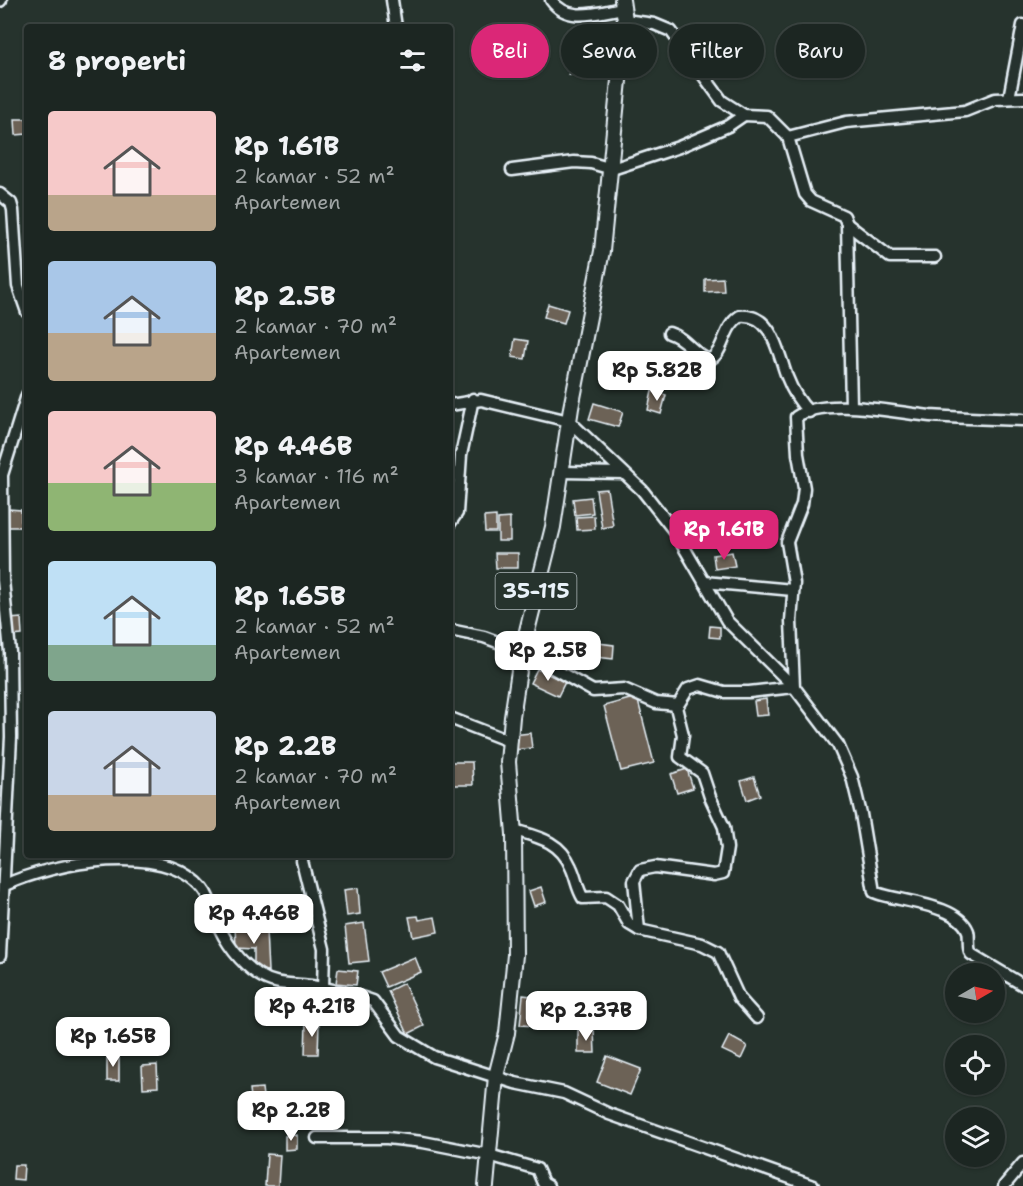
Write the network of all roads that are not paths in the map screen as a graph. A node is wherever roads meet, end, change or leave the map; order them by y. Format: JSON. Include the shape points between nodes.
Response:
{"nodes":[{"id":1,"x":392,"y":0,"type":"edge"},
{"id":2,"x":550,"y":0,"type":"edge"},
{"id":3,"x":624,"y":9,"type":"edge"},
{"id":4,"x":396,"y":24,"type":"edge"},
{"id":5,"x":1023,"y":25,"type":"edge"},
{"id":6,"x":1009,"y":98,"type":"junction"},
{"id":7,"x":1023,"y":98,"type":"edge"},
{"id":8,"x":744,"y":115,"type":"junction"},
{"id":9,"x":788,"y":137,"type":"junction"},
{"id":10,"x":612,"y":169,"type":"junction"},
{"id":11,"x":512,"y":170,"type":"dead end"},
{"id":12,"x":0,"y":195,"type":"edge"},
{"id":13,"x":847,"y":224,"type":"junction"},
{"id":14,"x":935,"y":257,"type":"dead end"},
{"id":15,"x":24,"y":303,"type":"edge"},
{"id":16,"x":669,"y":333,"type":"dead end"},
{"id":17,"x":473,"y":399,"type":"junction"},
{"id":18,"x":453,"y":404,"type":"edge"},
{"id":19,"x":24,"y":405,"type":"edge"},
{"id":20,"x":851,"y":406,"type":"junction"},
{"id":21,"x":809,"y":412,"type":"junction"},
{"id":22,"x":1023,"y":420,"type":"edge"},
{"id":23,"x":569,"y":421,"type":"junction"},
{"id":24,"x":561,"y":472,"type":"junction"},
{"id":25,"x":623,"y":473,"type":"junction"},
{"id":26,"x":453,"y":519,"type":"edge"},
{"id":27,"x":704,"y":582,"type":"junction"},
{"id":28,"x":793,"y":590,"type":"junction"},
{"id":29,"x":453,"y":631,"type":"edge"},
{"id":30,"x":522,"y":651,"type":"junction"},
{"id":31,"x":794,"y":687,"type":"junction"},
{"id":32,"x":676,"y":707,"type":"junction"},
{"id":33,"x":453,"y":719,"type":"edge"},
{"id":34,"x":509,"y":741,"type":"junction"},
{"id":35,"x":514,"y":830,"type":"junction"},
{"id":36,"x":302,"y":861,"type":"dead end"},
{"id":37,"x":5,"y":885,"type":"junction"},
{"id":38,"x":639,"y":930,"type":"junction"},
{"id":39,"x":0,"y":956,"type":"edge"},
{"id":40,"x":1023,"y":985,"type":"edge"},
{"id":41,"x":322,"y":988,"type":"junction"},
{"id":42,"x":757,"y":1018,"type":"dead end"},
{"id":43,"x":496,"y":1076,"type":"junction"},
{"id":44,"x":317,"y":1138,"type":"dead end"},
{"id":45,"x":489,"y":1155,"type":"junction"},
{"id":46,"x":1023,"y":1163,"type":"edge"},
{"id":47,"x":486,"y":1186,"type":"edge"},
{"id":48,"x":548,"y":1186,"type":"edge"},
{"id":49,"x":813,"y":1186,"type":"edge"},
{"id":50,"x":1004,"y":1186,"type":"edge"}],
"edges":[{"from":1,"to":4,"type":"street"},
{"from":2,"to":3,"type":"street","via":[[570,14]]},
{"from":3,"to":8,"type":"street","via":[[671,31],[722,101]]},
{"from":3,"to":10,"type":"main road","number":"35-115"},
{"from":5,"to":6,"type":"street"},
{"from":6,"to":7,"type":"street"},
{"from":6,"to":9,"type":"street","via":[[989,101],[970,111],[868,119]]},
{"from":8,"to":9,"type":"street","via":[[767,116]]},
{"from":8,"to":10,"type":"street","via":[[679,147]]},
{"from":9,"to":13,"type":"street","via":[[805,194],[811,201],[840,213]]},
{"from":10,"to":11,"type":"street","via":[[574,162]]},
{"from":10,"to":23,"type":"main road","number":"35-115","via":[[602,251]]},
{"from":12,"to":15,"type":"street","via":[[11,203],[13,210],[18,286]]},
{"from":13,"to":14,"type":"street","via":[[890,257]]},
{"from":13,"to":20,"type":"street"},
{"from":16,"to":21,"type":"street","via":[[685,340],[709,360],[718,352],[732,322],[740,316],[758,320],[775,339],[792,389]]},
{"from":17,"to":18,"type":"street"},
{"from":17,"to":23,"type":"street"},
{"from":17,"to":26,"type":"street","via":[[461,455],[457,513]]},
{"from":19,"to":37,"type":"street","via":[[2,475],[11,737]]},
{"from":20,"to":21,"type":"street"},
{"from":20,"to":22,"type":"street","via":[[928,416]]},
{"from":21,"to":28,"type":"street","via":[[795,420],[804,488],[787,542]]},
{"from":23,"to":24,"type":"main road","number":"35-115"},
{"from":23,"to":25,"type":"street"},
{"from":24,"to":25,"type":"street"},
{"from":24,"to":30,"type":"main road","number":"35-115","via":[[553,527]]},
{"from":25,"to":27,"type":"street","via":[[642,490],[675,532]]},
{"from":27,"to":28,"type":"street"},
{"from":27,"to":31,"type":"street","via":[[727,621]]},
{"from":28,"to":31,"type":"street","via":[[790,621]]},
{"from":29,"to":30,"type":"street"},
{"from":30,"to":32,"type":"street","via":[[593,691],[624,689]]},
{"from":30,"to":34,"type":"main road","number":"35-115"},
{"from":31,"to":32,"type":"street","via":[[732,692],[700,685],[688,689]]},
{"from":31,"to":40,"type":"street","via":[[830,733],[852,777],[874,892],[918,902],[956,919],[968,932],[971,954]]},
{"from":32,"to":38,"type":"street","via":[[683,735],[680,757],[705,777],[726,833],[726,867],[723,873],[714,875],[655,867],[640,870],[634,881]]},
{"from":33,"to":34,"type":"street"},
{"from":34,"to":35,"type":"main road","number":"35-115"},
{"from":35,"to":38,"type":"street","via":[[553,843],[571,865],[583,898],[601,896],[612,900],[629,924]]},
{"from":35,"to":43,"type":"main road","number":"35-115","via":[[515,955],[507,1033]]},
{"from":36,"to":41,"type":"street","via":[[324,949]]},
{"from":37,"to":39,"type":"street"},
{"from":37,"to":41,"type":"street","via":[[33,873],[107,860],[170,867],[202,887],[226,940],[257,974],[274,983]]},
{"from":38,"to":42,"type":"street","via":[[684,939],[718,952],[733,988]]},
{"from":41,"to":43,"type":"street","via":[[373,1001],[394,1032],[417,1049]]},
{"from":43,"to":45,"type":"main road","number":"35-115"},
{"from":43,"to":49,"type":"street","via":[[564,1093],[609,1114]]},
{"from":44,"to":45,"type":"street","via":[[396,1139]]},
{"from":45,"to":47,"type":"main road","number":"35-115"},
{"from":45,"to":48,"type":"street","via":[[537,1169]]},
{"from":46,"to":50,"type":"street"}]}
